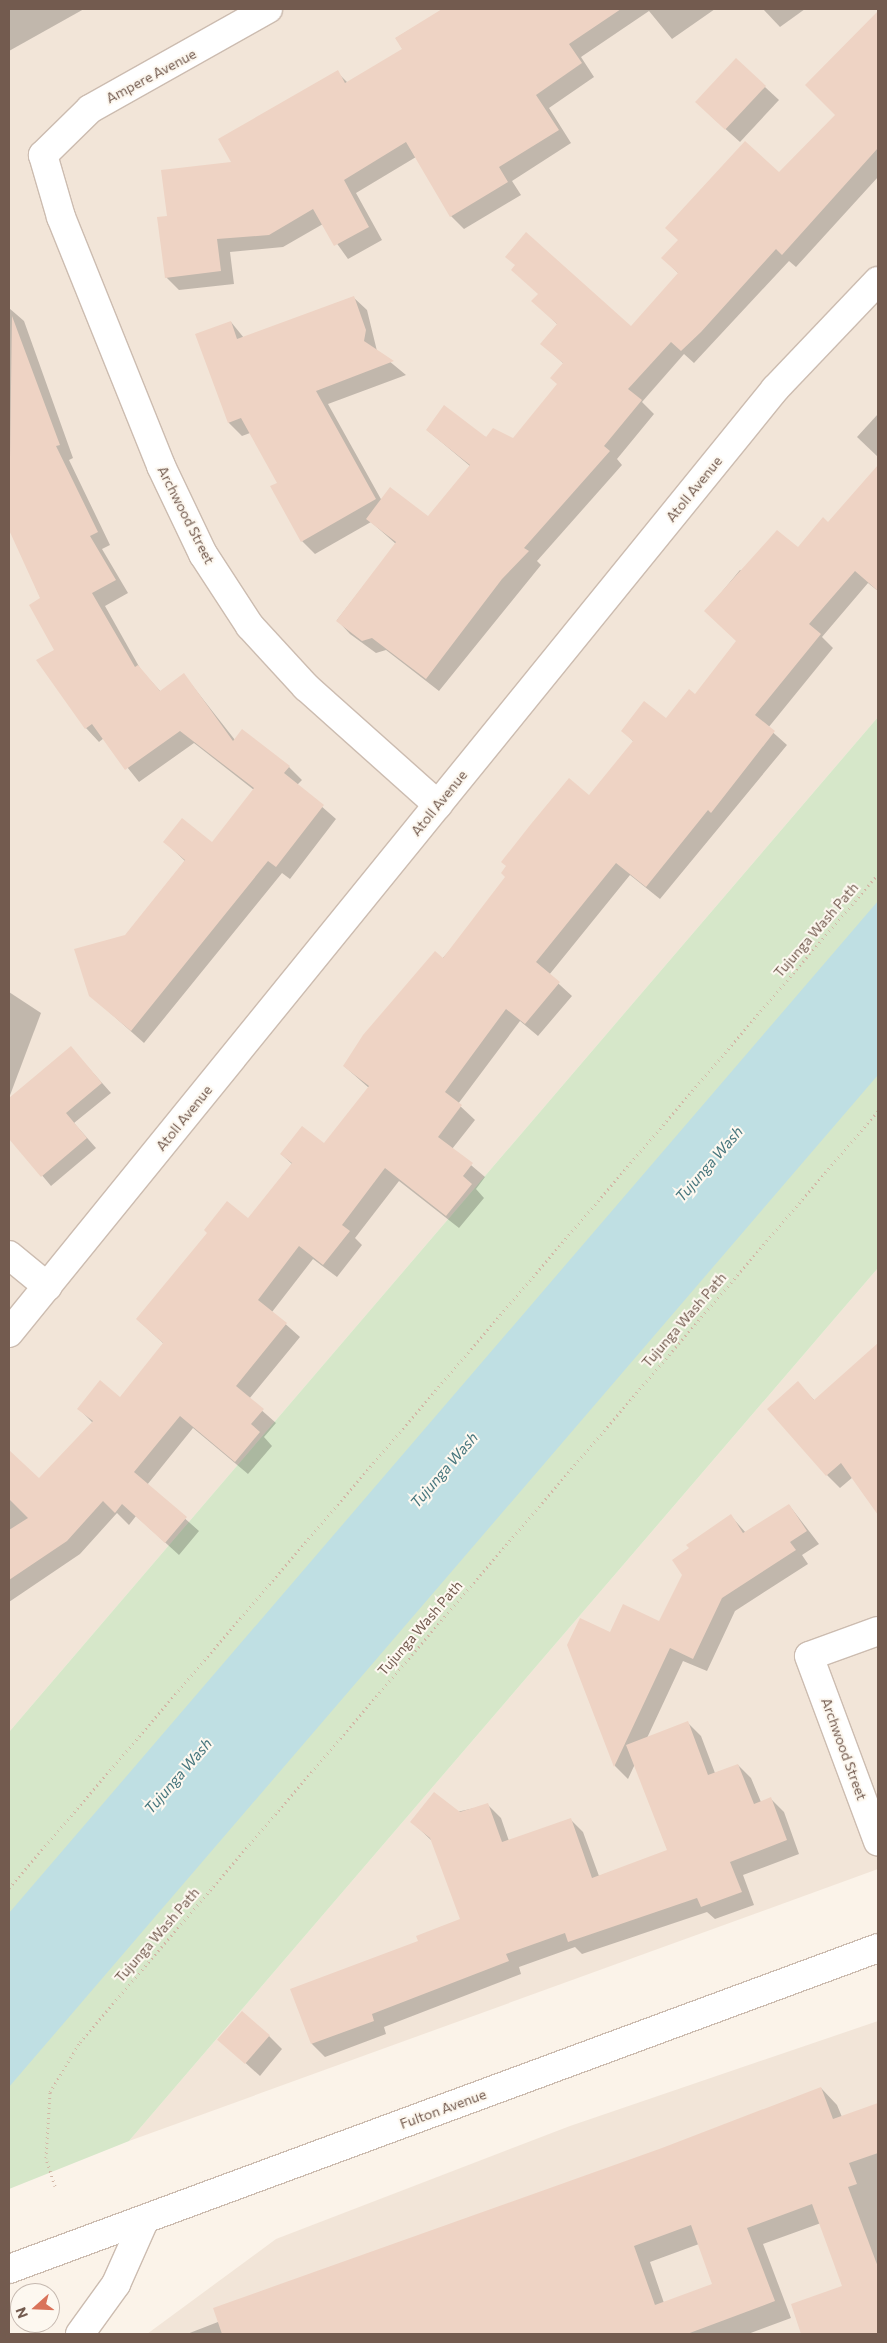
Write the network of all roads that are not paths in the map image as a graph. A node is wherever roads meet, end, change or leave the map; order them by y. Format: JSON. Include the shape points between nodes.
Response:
{"nodes":[{"id":1,"x":268,"y":9,"type":"edge"},
{"id":2,"x":43,"y":155,"type":"joint"},
{"id":3,"x":878,"y":281,"type":"edge"},
{"id":4,"x":438,"y":804,"type":"junction"},
{"id":5,"x":9,"y":1255,"type":"edge"},
{"id":6,"x":48,"y":1287,"type":"junction"},
{"id":7,"x":9,"y":1333,"type":"edge"},
{"id":8,"x":878,"y":1631,"type":"edge"},
{"id":9,"x":878,"y":1842,"type":"edge"},
{"id":10,"x":878,"y":1948,"type":"edge"},
{"id":11,"x":145,"y":2219,"type":"junction"},
{"id":12,"x":9,"y":2269,"type":"edge"},
{"id":13,"x":80,"y":2334,"type":"edge"}],
"edges":[{"from":1,"to":2,"type":"street","name":"Ampere Avenue","via":[[90,108]]},
{"from":2,"to":4,"type":"street","name":"Archwood Street","via":[[61,218],[146,430],[204,554],[250,626],[306,687]]},
{"from":3,"to":4,"type":"street","name":"Atoll Avenue","via":[[775,389]]},
{"from":4,"to":6,"type":"street","name":"Atoll Avenue"},
{"from":5,"to":6,"type":"street"},
{"from":6,"to":7,"type":"street","name":"Atoll Avenue"},
{"from":8,"to":9,"type":"street","name":"Archwood Street","via":[[809,1656]]},
{"from":10,"to":11,"type":"street","name":"Fulton Avenue"},
{"from":11,"to":12,"type":"street","name":"Fulton Avenue"},
{"from":11,"to":13,"type":"street","via":[[116,2284]]}]}
